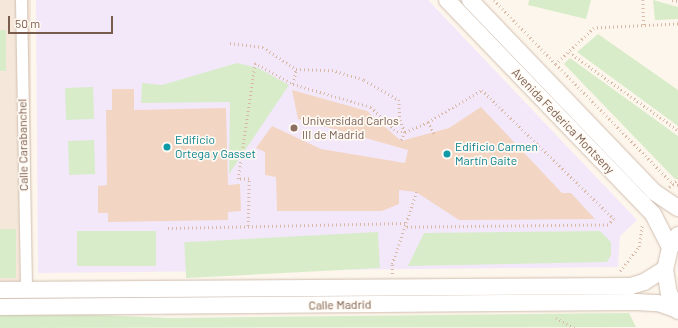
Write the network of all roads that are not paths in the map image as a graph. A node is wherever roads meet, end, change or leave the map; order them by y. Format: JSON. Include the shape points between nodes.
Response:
{"nodes":[{"id":1,"x":21,"y":0,"type":"edge"},
{"id":2,"x":447,"y":0,"type":"edge"},
{"id":3,"x":470,"y":0,"type":"edge"},
{"id":4,"x":678,"y":208,"type":"edge"},
{"id":5,"x":674,"y":241,"type":"edge"},
{"id":6,"x":666,"y":269,"type":"junction"},
{"id":7,"x":0,"y":290,"type":"edge"},
{"id":8,"x":26,"y":290,"type":"junction"},
{"id":9,"x":0,"y":306,"type":"edge"},
{"id":10,"x":678,"y":311,"type":"edge"}],
"edges":[{"from":1,"to":8,"type":"street","name":"Calle Carabanchel"},
{"from":2,"to":5,"type":"street","name":"Avenida Federica Montseny","via":[[647,207]]},
{"from":3,"to":4,"type":"street","name":"Avenida Federica Montseny","via":[[660,195]]},
{"from":5,"to":6,"type":"street"},
{"from":6,"to":8,"type":"street","name":"Calle Madrid","via":[[644,282],[631,286]]},
{"from":6,"to":10,"type":"street","via":[[669,293]]},
{"from":7,"to":8,"type":"street","name":"Calle Madrid"},
{"from":9,"to":10,"type":"street","name":"Calle Madrid","via":[[636,302],[658,303]]}]}
